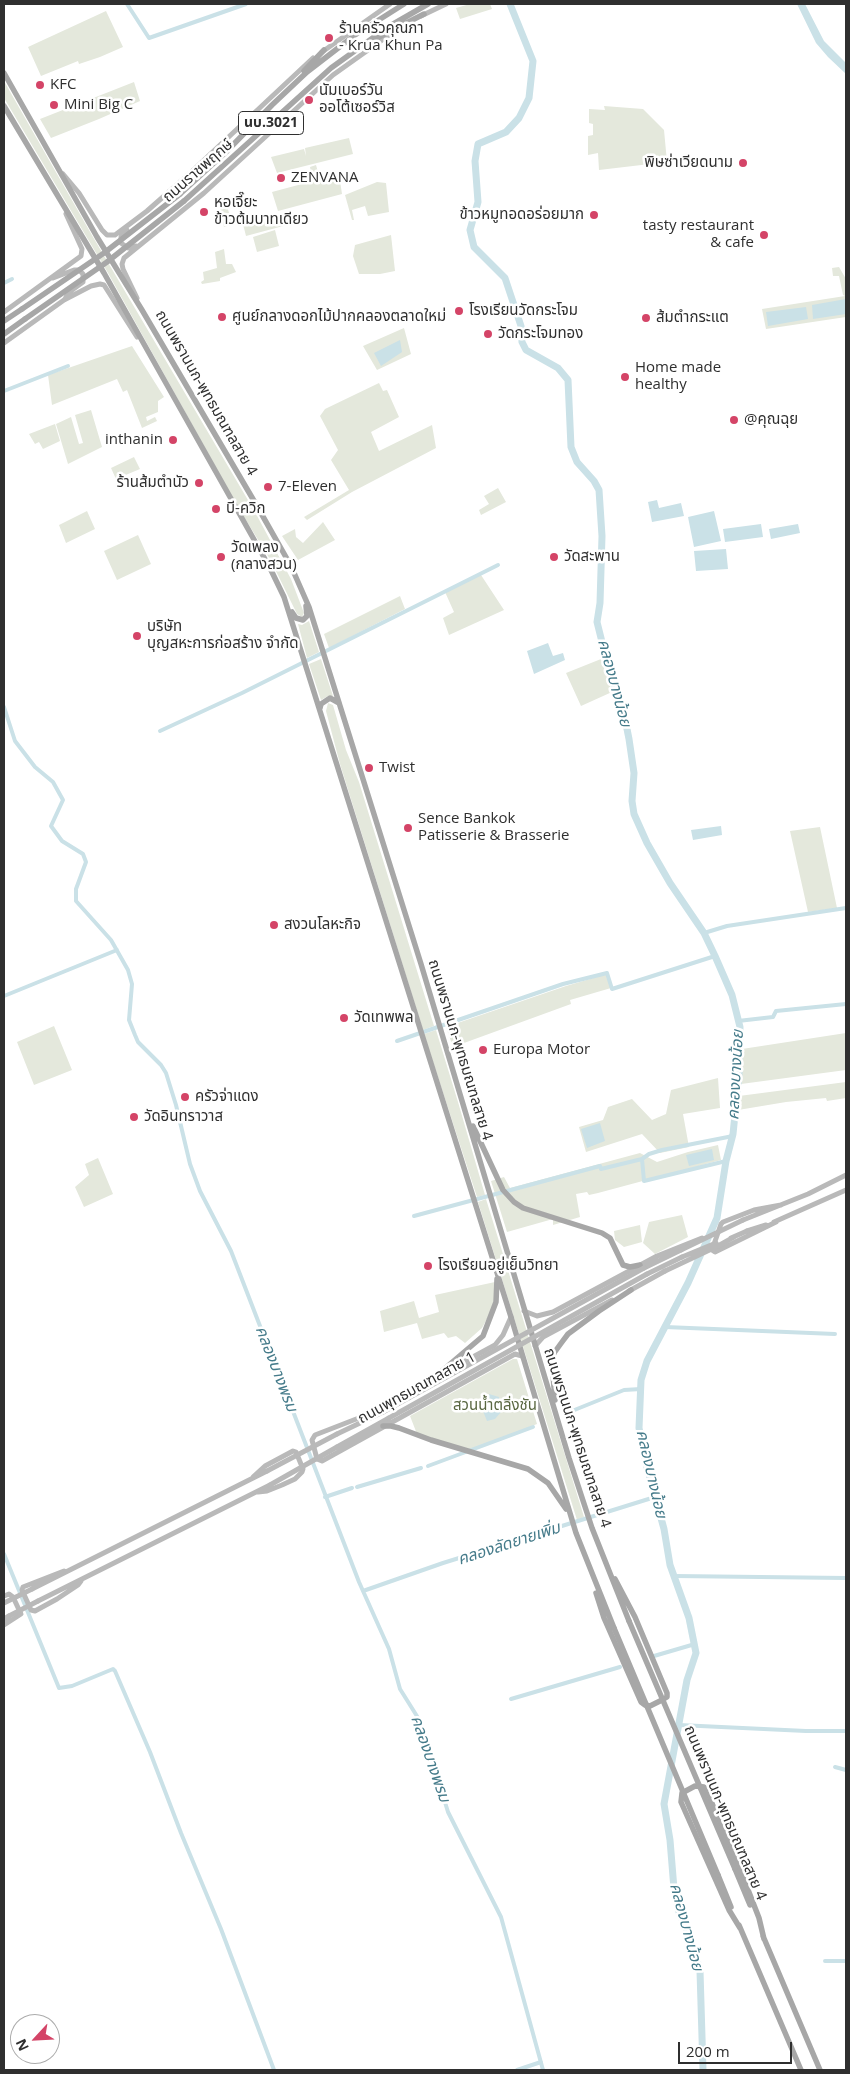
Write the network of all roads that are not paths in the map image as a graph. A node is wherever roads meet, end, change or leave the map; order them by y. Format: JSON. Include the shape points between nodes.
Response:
{"nodes":[{"id":1,"x":390,"y":4,"type":"edge"},
{"id":2,"x":404,"y":4,"type":"edge"},
{"id":3,"x":428,"y":4,"type":"edge"},
{"id":4,"x":446,"y":4,"type":"edge"},
{"id":5,"x":424,"y":14,"type":"junction"},
{"id":6,"x":359,"y":46,"type":"junction"},
{"id":7,"x":324,"y":50,"type":"junction"},
{"id":8,"x":4,"y":73,"type":"edge"},
{"id":9,"x":286,"y":91,"type":"junction"},
{"id":10,"x":4,"y":106,"type":"edge"},
{"id":11,"x":61,"y":172,"type":"junction"},
{"id":12,"x":61,"y":203,"type":"junction"},
{"id":13,"x":147,"y":211,"type":"junction"},
{"id":14,"x":159,"y":229,"type":"junction"},
{"id":15,"x":50,"y":278,"type":"junction"},
{"id":16,"x":64,"y":300,"type":"junction"},
{"id":17,"x":142,"y":310,"type":"junction"},
{"id":18,"x":4,"y":312,"type":"edge"},
{"id":19,"x":4,"y":321,"type":"edge"},
{"id":20,"x":4,"y":334,"type":"edge"},
{"id":21,"x":4,"y":343,"type":"edge"},
{"id":22,"x":142,"y":344,"type":"junction"},
{"id":23,"x":302,"y":590,"type":"junction"},
{"id":24,"x":284,"y":597,"type":"junction"},
{"id":25,"x":339,"y":704,"type":"junction"},
{"id":26,"x":320,"y":710,"type":"junction"},
{"id":27,"x":464,"y":1108,"type":"junction"},
{"id":28,"x":846,"y":1175,"type":"edge"},
{"id":29,"x":846,"y":1190,"type":"edge"},
{"id":30,"x":781,"y":1205,"type":"junction"},
{"id":31,"x":776,"y":1222,"type":"junction"},
{"id":32,"x":734,"y":1237,"type":"junction"},
{"id":33,"x":705,"y":1238,"type":"junction"},
{"id":34,"x":642,"y":1267,"type":"junction"},
{"id":35,"x":496,"y":1271,"type":"junction"},
{"id":36,"x":631,"y":1290,"type":"junction"},
{"id":37,"x":568,"y":1304,"type":"junction"},
{"id":38,"x":524,"y":1311,"type":"junction"},
{"id":39,"x":511,"y":1317,"type":"junction"},
{"id":40,"x":574,"y":1321,"type":"junction"},
{"id":41,"x":535,"y":1346,"type":"junction"},
{"id":42,"x":474,"y":1356,"type":"junction"},
{"id":43,"x":522,"y":1356,"type":"junction"},
{"id":44,"x":480,"y":1373,"type":"junction"},
{"id":45,"x":429,"y":1382,"type":"junction"},
{"id":46,"x":556,"y":1412,"type":"junction"},
{"id":47,"x":364,"y":1416,"type":"junction"},
{"id":48,"x":383,"y":1426,"type":"junction"},
{"id":49,"x":375,"y":1431,"type":"junction"},
{"id":50,"x":340,"y":1433,"type":"junction"},
{"id":51,"x":358,"y":1435,"type":"junction"},
{"id":52,"x":251,"y":1480,"type":"junction"},
{"id":53,"x":256,"y":1492,"type":"junction"},
{"id":54,"x":571,"y":1517,"type":"junction"},
{"id":55,"x":604,"y":1558,"type":"junction"},
{"id":56,"x":588,"y":1567,"type":"junction"},
{"id":57,"x":76,"y":1568,"type":"junction"},
{"id":58,"x":83,"y":1579,"type":"junction"},
{"id":59,"x":4,"y":1596,"type":"edge"},
{"id":60,"x":4,"y":1604,"type":"edge"},
{"id":61,"x":6,"y":1618,"type":"edge"},
{"id":62,"x":4,"y":1625,"type":"edge"},
{"id":63,"x":740,"y":1928,"type":"junction"},
{"id":64,"x":764,"y":1939,"type":"junction"},
{"id":65,"x":801,"y":2070,"type":"edge"},
{"id":66,"x":820,"y":2070,"type":"edge"}],
"edges":[{"from":1,"to":7,"type":"main road","name":"ถนนราชพฤกษ์","number":"นบ.3021"},
{"from":2,"to":9,"type":"main road","name":"ถนนราชพฤกษ์","number":"นบ.3021","via":[[330,53]]},
{"from":3,"to":6,"type":"main road","name":"ถนนราชพฤกษ์","number":"นบ.3021"},
{"from":4,"to":5,"type":"main road","name":"ถนนราชพฤกษ์","number":"นบ.3021"},
{"from":5,"to":6,"type":"main road"},
{"from":5,"to":14,"type":"main road","name":"ถนนราชพฤกษ์","number":"นบ.3021","via":[[362,52],[332,75],[204,193]]},
{"from":6,"to":20,"type":"main road","name":"ถนนราชพฤกษ์","number":"นบ.3021","bridge":true,"via":[[137,240]]},
{"from":7,"to":9,"type":"main road"},
{"from":7,"to":13,"type":"main road","name":"ถนนราชพฤกษ์","number":"นบ.3021"},
{"from":8,"to":11,"type":"main road","name":"ถนนพรานนก-พุทธมณฑลสาย 4"},
{"from":9,"to":19,"type":"main road","name":"ถนนราชพฤกษ์","number":"นบ.3021","bridge":true,"via":[[180,194],[104,253]]},
{"from":10,"to":12,"type":"main road","name":"ถนนพรานนก-พุทธมณฑลสาย 4"},
{"from":11,"to":13,"type":"main road","name":"ถนนราชพฤกษ์","number":"นบ.3021","via":[[107,235],[114,235]]},
{"from":11,"to":17,"type":"main road","name":"ถนนพรานนก-พุทธมณฑลสาย 4"},
{"from":12,"to":15,"type":"main road","via":[[83,251],[79,258]]},
{"from":12,"to":22,"type":"main road","name":"ถนนพรานนก-พุทธมณฑลสาย 4"},
{"from":13,"to":14,"type":"main road","via":[[122,234],[122,246],[134,247]]},
{"from":14,"to":17,"type":"main road","name":"ถนนราชพฤกษ์","number":"นบ.3021","via":[[122,260]]},
{"from":15,"to":16,"type":"main road","via":[[72,270],[83,274],[83,282]]},
{"from":15,"to":18,"type":"main road"},
{"from":16,"to":21,"type":"main road"},
{"from":16,"to":22,"type":"main road","via":[[92,286],[104,285]]},
{"from":17,"to":23,"type":"main road","name":"ถนนพรานนก-พุทธมณฑลสาย 4","via":[[267,523]]},
{"from":22,"to":24,"type":"main road","name":"ถนนพรานนก-พุทธมณฑลสาย 4"},
{"from":23,"to":24,"type":"main road","via":[[308,613],[303,620],[296,618]]},
{"from":23,"to":25,"type":"main road","name":"ถนนพรานนก-พุทธมณฑลสาย 4"},
{"from":24,"to":26,"type":"main road","name":"ถนนพรานนก-พุทธมณฑลสาย 4"},
{"from":25,"to":26,"type":"main road","via":[[330,698],[321,704]]},
{"from":25,"to":27,"type":"main road","name":"ถนนพรานนก-พุทธมณฑลสาย 4"},
{"from":26,"to":35,"type":"main road","name":"ถนนพรานนก-พุทธมณฑลสาย 4"},
{"from":27,"to":34,"type":"main road","via":[[505,1192],[524,1208],[608,1236],[623,1265]]},
{"from":27,"to":38,"type":"main road","name":"ถนนพรานนก-พุทธมณฑลสาย 4"},
{"from":28,"to":30,"type":"main road","name":"ถนนพุทธมณฑลสาย 1"},
{"from":29,"to":31,"type":"main road","name":"ถนนพุทธมณฑลสาย 1"},
{"from":30,"to":31,"type":"main road","via":[[754,1210],[723,1222],[713,1251]]},
{"from":30,"to":33,"type":"main road","name":"ถนนพุทธมณฑลสาย 1","bridge":true},
{"from":31,"to":32,"type":"main road","name":"ถนนพุทธมณฑลสาย 1","bridge":true},
{"from":32,"to":36,"type":"main road","bridge":true},
{"from":32,"to":51,"type":"main road","name":"ถนนพุทธมณฑลสาย 1","bridge":true,"via":[[647,1274]]},
{"from":33,"to":34,"type":"main road","name":"ถนนพุทธมณฑลสาย 1","bridge":true},
{"from":33,"to":34,"type":"main road","bridge":true,"via":[[684,1244]]},
{"from":34,"to":37,"type":"main road"},
{"from":34,"to":50,"type":"main road","name":"ถนนพุทธมณฑลสาย 1","bridge":true},
{"from":35,"to":39,"type":"main road","name":"ถนนพรานนก-พุทธมณฑลสาย 4"},
{"from":35,"to":45,"type":"main road","via":[[496,1302],[483,1336]]},
{"from":36,"to":40,"type":"main road"},
{"from":36,"to":46,"type":"main road","via":[[568,1334],[554,1353],[552,1369]]},
{"from":37,"to":38,"type":"main road","via":[[545,1315]]},
{"from":37,"to":40,"type":"main road","via":[[565,1312]]},
{"from":38,"to":41,"type":"main road","name":"ถนนพรานนก-พุทธมณฑลสาย 4"},
{"from":39,"to":42,"type":"main road","via":[[495,1345]]},
{"from":39,"to":43,"type":"main road","name":"ถนนพรานนก-พุทธมณฑลสาย 4"},
{"from":40,"to":41,"type":"main road"},
{"from":41,"to":46,"type":"main road","name":"ถนนพรานนก-พุทธมณฑลสาย 4"},
{"from":42,"to":44,"type":"main road","via":[[482,1360]]},
{"from":42,"to":45,"type":"main road"},
{"from":43,"to":44,"type":"main road","via":[[515,1354]]},
{"from":43,"to":54,"type":"main road","name":"ถนนพรานนก-พุทธมณฑลสาย 4"},
{"from":44,"to":48,"type":"main road"},
{"from":45,"to":47,"type":"main road"},
{"from":46,"to":55,"type":"main road","name":"ถนนพรานนก-พุทธมณฑลสาย 4"},
{"from":47,"to":49,"type":"main road","via":[[312,1437],[318,1459],[322,1461]]},
{"from":47,"to":50,"type":"main road"},
{"from":48,"to":49,"type":"main road"},
{"from":48,"to":54,"type":"main road","via":[[399,1428],[528,1470],[548,1483]]},
{"from":49,"to":51,"type":"main road"},
{"from":50,"to":52,"type":"main road","name":"ถนนพุทธมณฑลสาย 1","bridge":true},
{"from":51,"to":53,"type":"main road","name":"ถนนพุทธมณฑลสาย 1","bridge":true},
{"from":52,"to":53,"type":"main road","via":[[265,1466],[296,1452],[302,1472],[282,1485]]},
{"from":52,"to":57,"type":"main road","name":"ถนนพุทธมณฑลสาย 1"},
{"from":53,"to":58,"type":"main road","name":"ถนนพุทธมณฑลสาย 1"},
{"from":54,"to":56,"type":"main road","name":"ถนนพรานนก-พุทธมณฑลสาย 4"},
{"from":55,"to":56,"type":"main road","via":[[639,1625],[666,1693],[662,1700],[650,1706],[638,1697],[604,1618]]},
{"from":55,"to":64,"type":"main road","name":"ถนนพรานนก-พุทธมณฑลสาย 4","bridge":true},
{"from":56,"to":63,"type":"main road","name":"ถนนพรานนก-พุทธมณฑลสาย 4","bridge":true},
{"from":57,"to":58,"type":"main road","via":[[23,1587],[30,1609],[35,1611]]},
{"from":57,"to":60,"type":"main road","name":"ถนนพุทธมณฑลสาย 1","bridge":true},
{"from":58,"to":61,"type":"main road","name":"ถนนพุทธมณฑลสาย 1","bridge":true},
{"from":59,"to":62,"type":"main road","via":[[9,1594],[13,1597],[21,1614]]},
{"from":63,"to":64,"type":"main road","via":[[681,1802],[682,1793],[695,1786],[704,1787],[712,1803],[759,1918]]},
{"from":63,"to":65,"type":"main road","name":"ถนนพรานนก-พุทธมณฑลสาย 4"},
{"from":64,"to":66,"type":"main road","name":"ถนนพรานนก-พุทธมณฑลสาย 4"}]}
